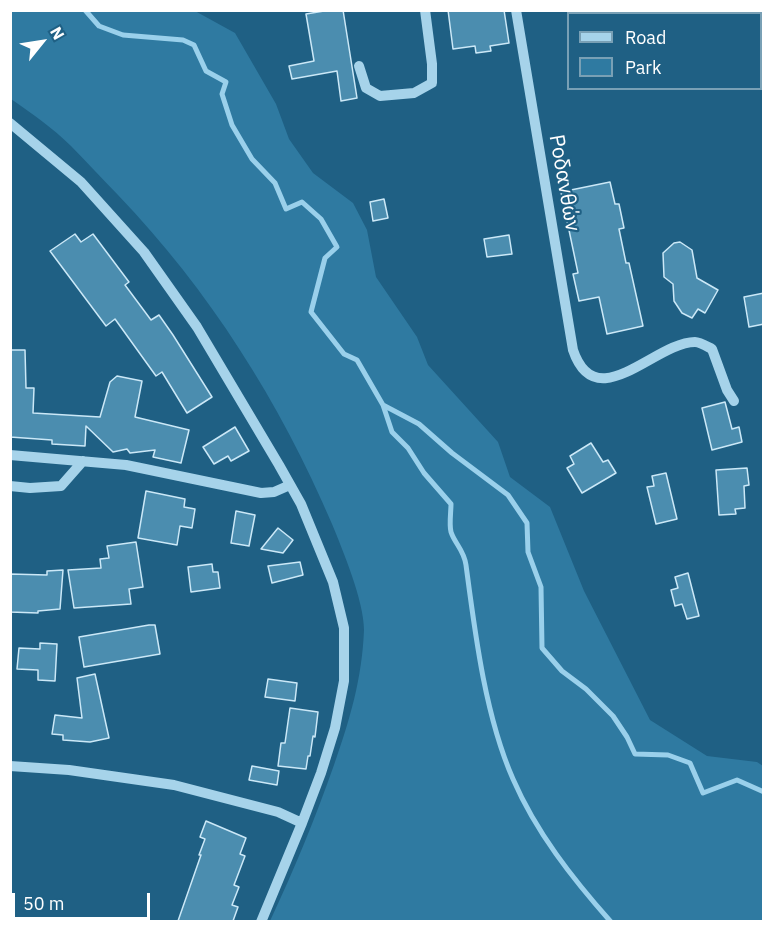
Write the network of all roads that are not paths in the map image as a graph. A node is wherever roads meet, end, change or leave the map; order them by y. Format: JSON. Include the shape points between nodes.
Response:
{"nodes":[{"id":1,"x":424,"y":10,"type":"edge"},
{"id":2,"x":516,"y":10,"type":"edge"},
{"id":3,"x":359,"y":66,"type":"dead end"},
{"id":4,"x":10,"y":123,"type":"edge"},
{"id":5,"x":734,"y":401,"type":"dead end"},
{"id":6,"x":10,"y":455,"type":"edge"},
{"id":7,"x":83,"y":461,"type":"junction"},
{"id":8,"x":290,"y":485,"type":"junction"},
{"id":9,"x":10,"y":486,"type":"edge"},
{"id":10,"x":10,"y":766,"type":"edge"},
{"id":11,"x":302,"y":823,"type":"junction"},
{"id":12,"x":261,"y":921,"type":"edge"}],
"edges":[{"from":1,"to":3,"type":"street","via":[[432,83],[414,93],[380,96],[366,88]]},
{"from":2,"to":5,"type":"street","name":"Ροδανθών","via":[[577,362],[591,376],[605,378],[672,348],[696,342],[712,349]]},
{"from":4,"to":8,"type":"street","via":[[81,182],[144,252],[208,345]]},
{"from":6,"to":7,"type":"street"},
{"from":7,"to":8,"type":"street","via":[[126,465],[261,493]]},
{"from":7,"to":9,"type":"street","via":[[61,486]]},
{"from":8,"to":11,"type":"street","via":[[333,582],[344,628],[344,681],[335,728]]},
{"from":10,"to":11,"type":"street","via":[[174,785],[278,812]]},
{"from":11,"to":12,"type":"street"}]}
